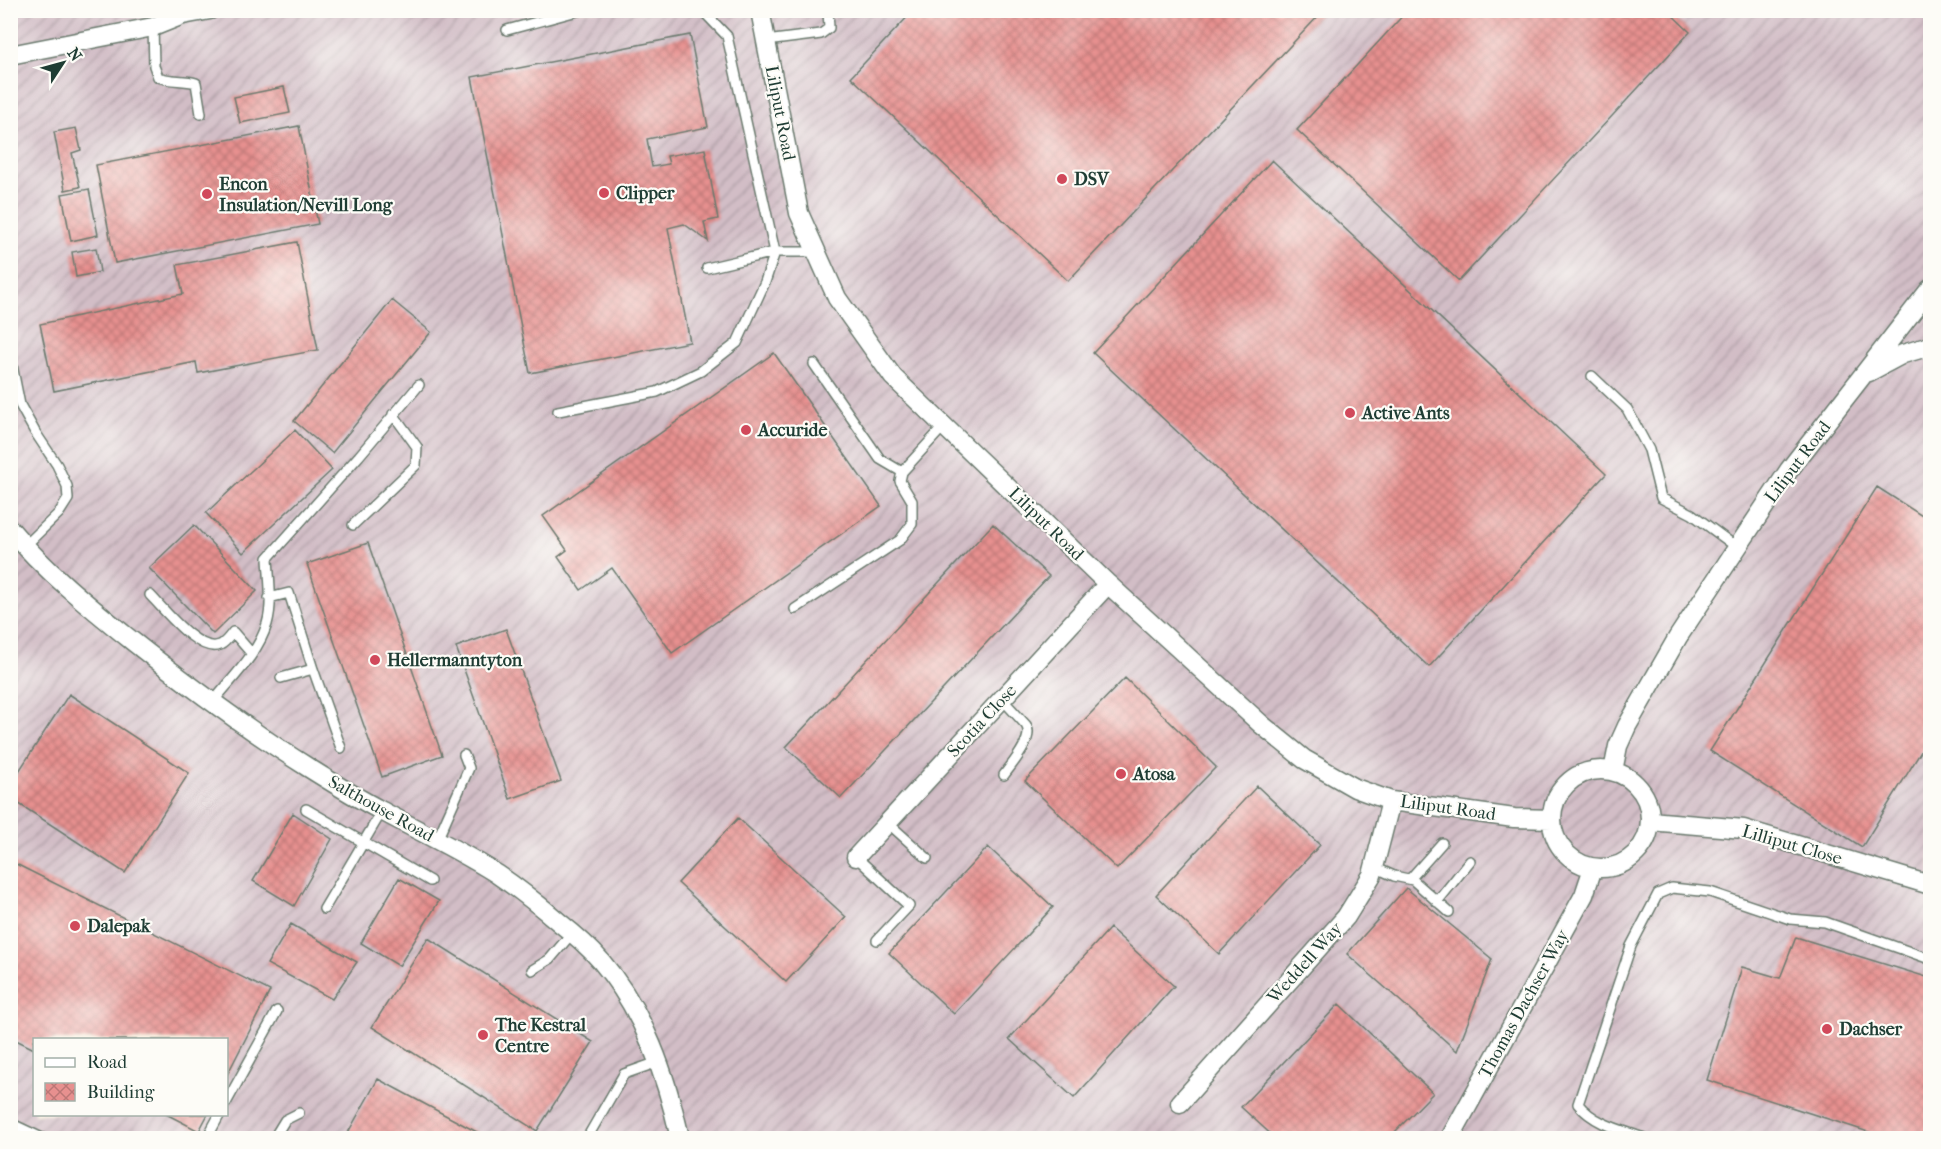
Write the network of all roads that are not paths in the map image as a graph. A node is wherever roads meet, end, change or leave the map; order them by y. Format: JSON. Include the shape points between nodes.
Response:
{"nodes":[{"id":1,"x":210,"y":10,"type":"edge"},
{"id":2,"x":581,"y":10,"type":"edge"},
{"id":3,"x":702,"y":10,"type":"edge"},
{"id":4,"x":760,"y":10,"type":"edge"},
{"id":5,"x":828,"y":10,"type":"edge"},
{"id":6,"x":547,"y":15,"type":"edge"},
{"id":7,"x":153,"y":27,"type":"junction"},
{"id":8,"x":507,"y":30,"type":"dead end"},
{"id":9,"x":766,"y":41,"type":"junction"},
{"id":10,"x":10,"y":55,"type":"edge"},
{"id":11,"x":201,"y":114,"type":"dead end"},
{"id":12,"x":775,"y":252,"type":"junction"},
{"id":13,"x":817,"y":252,"type":"junction"},
{"id":14,"x":707,"y":268,"type":"dead end"},
{"id":15,"x":1930,"y":289,"type":"edge"},
{"id":16,"x":1930,"y":346,"type":"edge"},
{"id":17,"x":10,"y":356,"type":"edge"},
{"id":18,"x":814,"y":364,"type":"dead end"},
{"id":19,"x":1864,"y":374,"type":"junction"},
{"id":20,"x":1592,"y":376,"type":"dead end"},
{"id":21,"x":419,"y":385,"type":"dead end"},
{"id":22,"x":558,"y":411,"type":"dead end"},
{"id":23,"x":393,"y":414,"type":"junction"},
{"id":24,"x":944,"y":426,"type":"junction"},
{"id":25,"x":902,"y":472,"type":"junction"},
{"id":26,"x":353,"y":525,"type":"dead end"},
{"id":27,"x":10,"y":529,"type":"edge"},
{"id":28,"x":1731,"y":543,"type":"dead end"},
{"id":29,"x":25,"y":546,"type":"junction"},
{"id":30,"x":1108,"y":584,"type":"junction"},
{"id":31,"x":150,"y":595,"type":"dead end"},
{"id":32,"x":269,"y":598,"type":"junction"},
{"id":33,"x":795,"y":609,"type":"dead end"},
{"id":34,"x":252,"y":654,"type":"junction"},
{"id":35,"x":313,"y":669,"type":"junction"},
{"id":36,"x":281,"y":678,"type":"dead end"},
{"id":37,"x":1002,"y":699,"type":"junction"},
{"id":38,"x":213,"y":702,"type":"junction"},
{"id":39,"x":340,"y":748,"type":"dead end"},
{"id":40,"x":464,"y":755,"type":"dead end"},
{"id":41,"x":1613,"y":771,"type":"junction"},
{"id":42,"x":1004,"y":775,"type":"dead end"},
{"id":43,"x":1391,"y":801,"type":"junction"},
{"id":44,"x":306,"y":809,"type":"dead end"},
{"id":45,"x":382,"y":811,"type":"junction"},
{"id":46,"x":1551,"y":819,"type":"junction"},
{"id":47,"x":1650,"y":821,"type":"junction"},
{"id":48,"x":888,"y":823,"type":"junction"},
{"id":49,"x":437,"y":840,"type":"junction"},
{"id":50,"x":363,"y":843,"type":"junction"},
{"id":51,"x":1442,"y":843,"type":"dead end"},
{"id":52,"x":856,"y":857,"type":"joint"},
{"id":53,"x":927,"y":858,"type":"dead end"},
{"id":54,"x":1470,"y":861,"type":"dead end"},
{"id":55,"x":1374,"y":867,"type":"junction"},
{"id":56,"x":1593,"y":868,"type":"junction"},
{"id":57,"x":1410,"y":879,"type":"junction"},
{"id":58,"x":430,"y":882,"type":"dead end"},
{"id":59,"x":1930,"y":885,"type":"edge"},
{"id":60,"x":1437,"y":902,"type":"junction"},
{"id":61,"x":324,"y":909,"type":"dead end"},
{"id":62,"x":1449,"y":912,"type":"dead end"},
{"id":63,"x":572,"y":933,"type":"junction"},
{"id":64,"x":877,"y":940,"type":"dead end"},
{"id":65,"x":1930,"y":959,"type":"edge"},
{"id":66,"x":532,"y":970,"type":"dead end"},
{"id":67,"x":277,"y":1011,"type":"dead end"},
{"id":68,"x":658,"y":1062,"type":"junction"},
{"id":69,"x":228,"y":1099,"type":"edge"},
{"id":70,"x":1180,"y":1103,"type":"dead end"},
{"id":71,"x":299,"y":1113,"type":"dead end"},
{"id":72,"x":219,"y":1116,"type":"edge"},
{"id":73,"x":10,"y":1123,"type":"edge"},
{"id":74,"x":42,"y":1138,"type":"edge"},
{"id":75,"x":207,"y":1138,"type":"edge"},
{"id":76,"x":274,"y":1138,"type":"edge"},
{"id":77,"x":587,"y":1138,"type":"edge"},
{"id":78,"x":680,"y":1138,"type":"edge"},
{"id":79,"x":1450,"y":1138,"type":"edge"},
{"id":80,"x":1644,"y":1138,"type":"edge"}],
"edges":[{"from":1,"to":7,"type":"street"},
{"from":2,"to":6,"type":"lane"},
{"from":3,"to":12,"type":"lane","via":[[727,36]]},
{"from":4,"to":9,"type":"street","name":"Liliput Road"},
{"from":5,"to":9,"type":"lane","via":[[829,28],[821,33]]},
{"from":6,"to":8,"type":"lane"},
{"from":7,"to":10,"type":"street"},
{"from":7,"to":11,"type":"lane","via":[[158,77],[196,82]]},
{"from":9,"to":13,"type":"street","name":"Liliput Road","via":[[799,213]]},
{"from":12,"to":13,"type":"lane"},
{"from":12,"to":14,"type":"lane"},
{"from":12,"to":22,"type":"lane","via":[[737,343],[701,371],[657,392]]},
{"from":13,"to":24,"type":"street","name":"Liliput Road","via":[[837,298],[893,377]]},
{"from":15,"to":19,"type":"street","name":"Liliput Road"},
{"from":16,"to":19,"type":"street","name":"Liliput Road","via":[[1903,354]]},
{"from":17,"to":29,"type":"lane","via":[[20,405],[67,486],[68,499],[59,513]]},
{"from":18,"to":25,"type":"lane","via":[[880,459]]},
{"from":19,"to":41,"type":"street","name":"Liliput Road","via":[[1789,470],[1678,637],[1627,726]]},
{"from":20,"to":28,"type":"lane","via":[[1627,409],[1649,450],[1661,498],[1692,514]]},
{"from":21,"to":23,"type":"lane"},
{"from":23,"to":26,"type":"lane","via":[[417,447],[416,465]]},
{"from":23,"to":32,"type":"lane","via":[[268,558]]},
{"from":24,"to":25,"type":"lane"},
{"from":24,"to":30,"type":"street","name":"Liliput Road"},
{"from":25,"to":33,"type":"lane","via":[[900,482],[912,501],[912,524],[900,540]]},
{"from":27,"to":29,"type":"street","name":"Salthouse Road"},
{"from":29,"to":38,"type":"street","name":"Salthouse Road","via":[[116,628]]},
{"from":30,"to":37,"type":"street","name":"Scotia Close"},
{"from":30,"to":43,"type":"street","name":"Liliput Road","via":[[1304,759],[1355,788]]},
{"from":31,"to":34,"type":"lane","via":[[200,643],[220,645],[233,632]]},
{"from":32,"to":34,"type":"lane","via":[[268,623]]},
{"from":32,"to":35,"type":"lane","via":[[289,593]]},
{"from":34,"to":38,"type":"lane"},
{"from":35,"to":36,"type":"lane"},
{"from":35,"to":39,"type":"lane"},
{"from":37,"to":42,"type":"lane","via":[[1029,729],[1026,743]]},
{"from":37,"to":48,"type":"street","name":"Scotia Close"},
{"from":38,"to":45,"type":"street","name":"Salthouse Road","via":[[308,768]]},
{"from":40,"to":49,"type":"lane","via":[[469,768]]},
{"from":41,"to":46,"type":"street","via":[[1583,773],[1570,780],[1553,804]]},
{"from":41,"to":47,"type":"street","via":[[1638,788],[1646,801]]},
{"from":43,"to":46,"type":"street","name":"Liliput Road","via":[[1514,818]]},
{"from":43,"to":55,"type":"street","name":"Weddell Way"},
{"from":44,"to":50,"type":"lane"},
{"from":45,"to":49,"type":"street","name":"Salthouse Road"},
{"from":45,"to":50,"type":"lane"},
{"from":46,"to":56,"type":"street","via":[[1553,833],[1568,856]]},
{"from":47,"to":56,"type":"street","via":[[1643,845],[1633,856],[1621,864]]},
{"from":47,"to":59,"type":"street","name":"Lilliput Close","via":[[1744,829]]},
{"from":48,"to":52,"type":"street","name":"Scotia Close"},
{"from":48,"to":53,"type":"lane"},
{"from":49,"to":63,"type":"street","name":"Salthouse Road","via":[[495,873]]},
{"from":50,"to":58,"type":"lane"},
{"from":50,"to":61,"type":"lane"},
{"from":51,"to":57,"type":"lane"},
{"from":52,"to":64,"type":"lane","via":[[909,906]]},
{"from":54,"to":60,"type":"lane"},
{"from":55,"to":57,"type":"lane"},
{"from":55,"to":70,"type":"street","name":"Weddell Way","via":[[1346,916]]},
{"from":56,"to":79,"type":"street","name":"Thomas Dachser Way","via":[[1584,895]]},
{"from":57,"to":60,"type":"lane"},
{"from":60,"to":62,"type":"lane"},
{"from":63,"to":66,"type":"lane","via":[[550,959]]},
{"from":63,"to":68,"type":"street","name":"Salthouse Road","via":[[600,960],[622,990]]},
{"from":65,"to":80,"type":"lane","via":[[1824,922],[1790,919],[1710,892],[1672,888],[1658,894],[1631,946],[1578,1104],[1599,1121]]},
{"from":67,"to":69,"type":"lane"},
{"from":68,"to":77,"type":"lane","via":[[624,1074]]},
{"from":68,"to":78,"type":"street","name":"Salthouse Road"},
{"from":71,"to":76,"type":"lane","via":[[285,1120]]},
{"from":72,"to":75,"type":"lane"},
{"from":73,"to":74,"type":"lane"}]}
